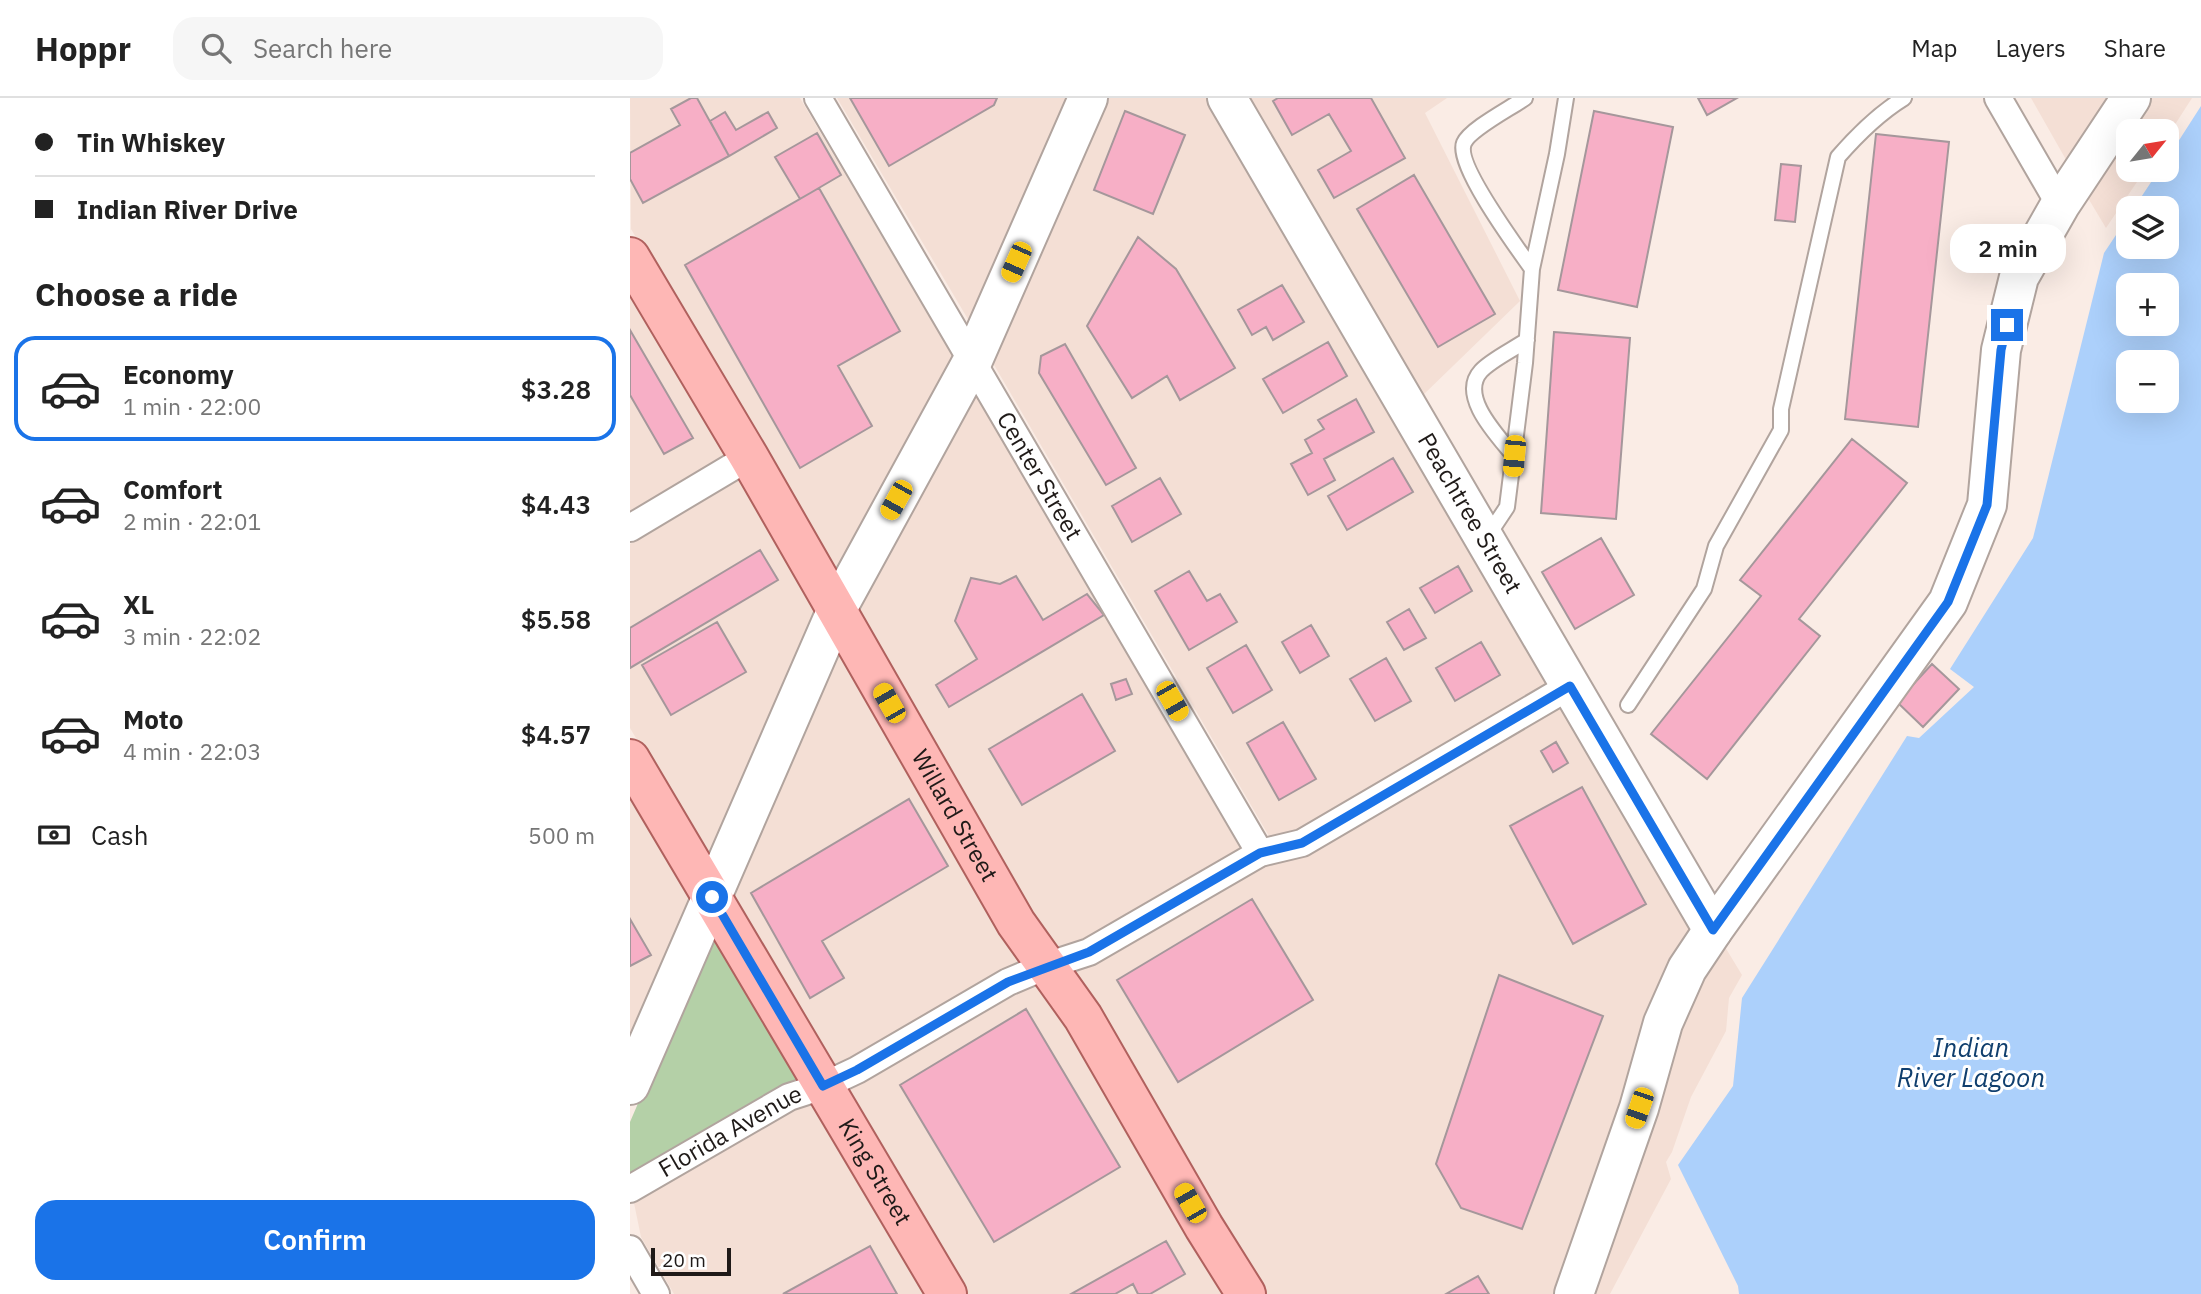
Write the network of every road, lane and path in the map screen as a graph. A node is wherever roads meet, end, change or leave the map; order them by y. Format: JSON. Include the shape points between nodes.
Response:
{"nodes":[{"id":1,"x":818,"y":98,"type":"edge"},
{"id":2,"x":1088,"y":98,"type":"edge"},
{"id":3,"x":1227,"y":98,"type":"edge"},
{"id":4,"x":1525,"y":98,"type":"edge"},
{"id":5,"x":1566,"y":98,"type":"edge"},
{"id":6,"x":1904,"y":98,"type":"edge"},
{"id":7,"x":1998,"y":98,"type":"edge"},
{"id":8,"x":2131,"y":98,"type":"edge"},
{"id":9,"x":2060,"y":205,"type":"junction"},
{"id":10,"x":630,"y":257,"type":"edge"},
{"id":11,"x":1532,"y":269,"type":"junction"},
{"id":12,"x":1527,"y":340,"type":"junction"},
{"id":13,"x":973,"y":360,"type":"junction"},
{"id":14,"x":1514,"y":456,"type":"junction"},
{"id":15,"x":749,"y":457,"type":"junction"},
{"id":16,"x":630,"y":528,"type":"edge"},
{"id":17,"x":1481,"y":533,"type":"junction"},
{"id":18,"x":836,"y":608,"type":"junction"},
{"id":19,"x":1570,"y":686,"type":"junction"},
{"id":20,"x":1628,"y":705,"type":"dead end"},
{"id":21,"x":630,"y":759,"type":"edge"},
{"id":22,"x":1260,"y":853,"type":"junction"},
{"id":23,"x":712,"y":897,"type":"junction"},
{"id":24,"x":1713,"y":930,"type":"junction"},
{"id":25,"x":1046,"y":966,"type":"junction"},
{"id":26,"x":630,"y":1086,"type":"edge"},
{"id":27,"x":823,"y":1086,"type":"junction"},
{"id":28,"x":630,"y":1189,"type":"edge"},
{"id":29,"x":630,"y":1249,"type":"edge"},
{"id":30,"x":656,"y":1294,"type":"edge"},
{"id":31,"x":947,"y":1294,"type":"edge"},
{"id":32,"x":1246,"y":1294,"type":"edge"},
{"id":33,"x":1574,"y":1294,"type":"edge"}],
"edges":[{"from":1,"to":13,"type":"street","name":"Center Street"},
{"from":2,"to":13,"type":"street"},
{"from":3,"to":17,"type":"street","name":"Peachtree Street"},
{"from":4,"to":11,"type":"lane","via":[[1472,134],[1464,143],[1463,156],[1497,219]]},
{"from":5,"to":11,"type":"lane"},
{"from":6,"to":20,"type":"lane","via":[[1888,107],[1838,157],[1781,409],[1781,430],[1716,546],[1704,589]]},
{"from":7,"to":9,"type":"street"},
{"from":8,"to":9,"type":"street"},
{"from":9,"to":24,"type":"street","via":[[2019,277],[2001,350],[1987,505],[1948,602]]},
{"from":10,"to":15,"type":"main road","name":"Willard Street"},
{"from":11,"to":12,"type":"lane"},
{"from":12,"to":14,"type":"lane"},
{"from":12,"to":14,"type":"lane","via":[[1480,372],[1473,387],[1474,401]]},
{"from":13,"to":18,"type":"street"},
{"from":13,"to":22,"type":"street","name":"Center Street"},
{"from":14,"to":17,"type":"lane","via":[[1507,507],[1495,525]]},
{"from":15,"to":16,"type":"street"},
{"from":15,"to":18,"type":"main road","name":"Willard Street"},
{"from":17,"to":19,"type":"street","name":"Peachtree Street"},
{"from":18,"to":23,"type":"street"},
{"from":18,"to":25,"type":"main road","name":"Willard Street","via":[[1016,923]]},
{"from":19,"to":22,"type":"street","name":"Florida Avenue","via":[[1302,843]]},
{"from":19,"to":24,"type":"street","name":"Peachtree Street"},
{"from":21,"to":23,"type":"main road","name":"King Street"},
{"from":22,"to":25,"type":"street","name":"Florida Avenue","via":[[1089,952]]},
{"from":23,"to":26,"type":"street"},
{"from":23,"to":27,"type":"main road","name":"King Street"},
{"from":24,"to":33,"type":"street","via":[[1687,970],[1663,1023],[1639,1108]]},
{"from":25,"to":27,"type":"street","name":"Florida Avenue","via":[[1008,982]]},
{"from":25,"to":32,"type":"main road","name":"Willard Street","via":[[1083,1017]]},
{"from":27,"to":28,"type":"street","name":"Florida Avenue","via":[[789,1097]]},
{"from":27,"to":31,"type":"main road","name":"King Street"},
{"from":29,"to":30,"type":"street"}]}
